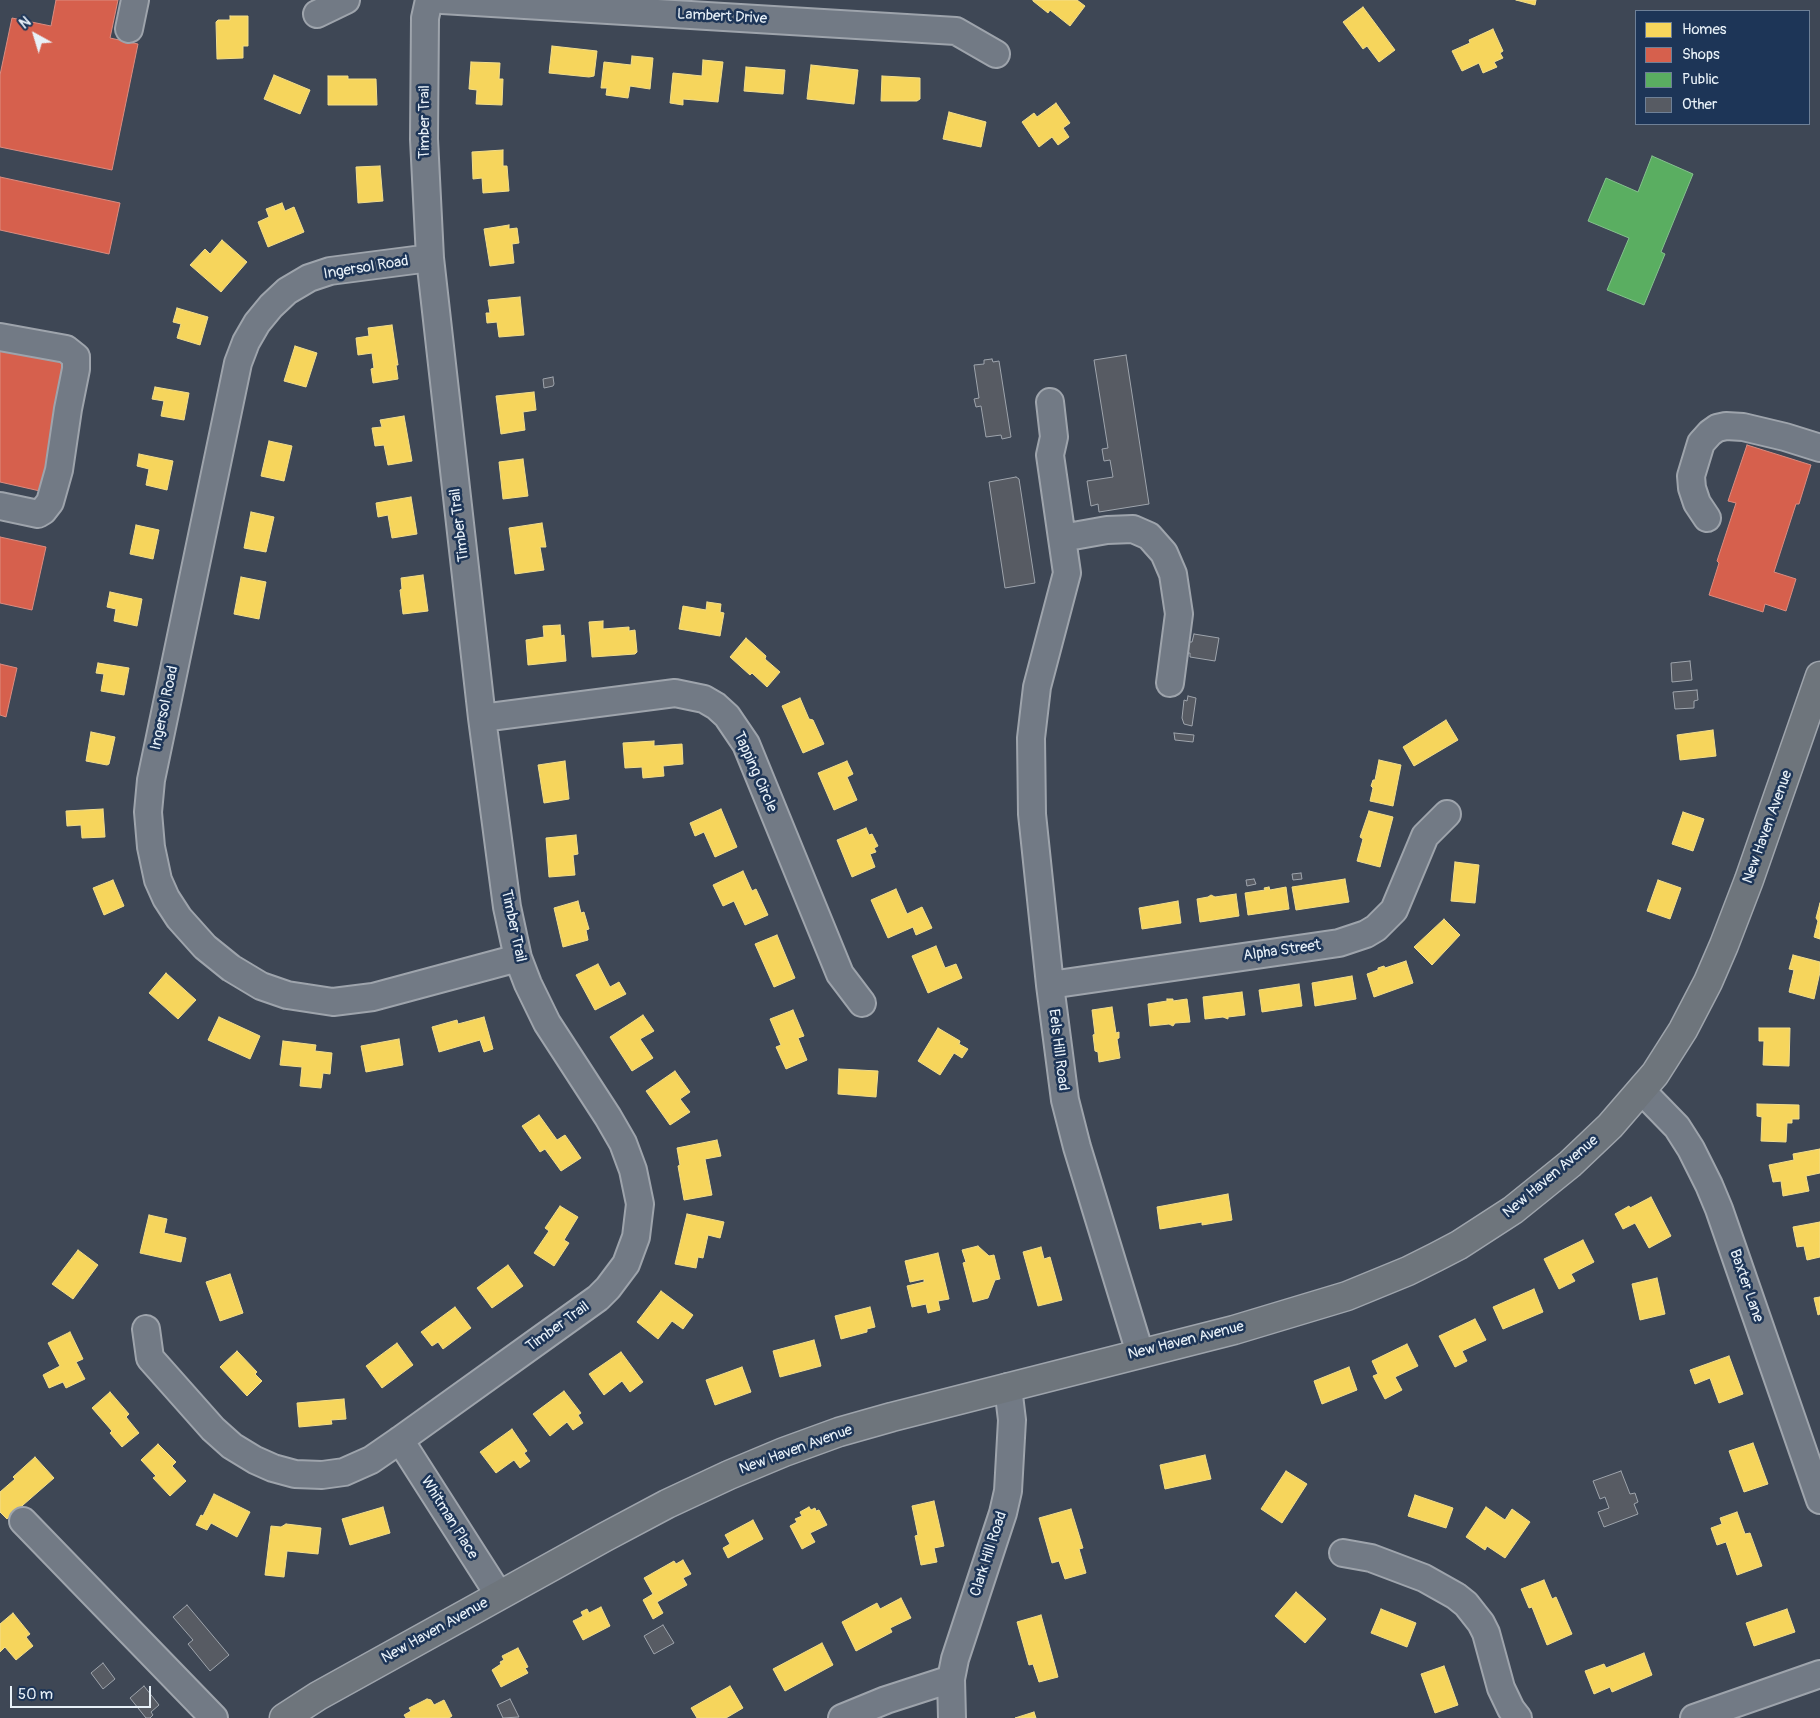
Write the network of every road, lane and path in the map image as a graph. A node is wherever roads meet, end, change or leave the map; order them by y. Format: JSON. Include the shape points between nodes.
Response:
{"nodes":[{"id":1,"x":134,"y":0,"type":"edge"},
{"id":2,"x":346,"y":0,"type":"edge"},
{"id":3,"x":429,"y":0,"type":"edge"},
{"id":4,"x":442,"y":0,"type":"edge"},
{"id":5,"x":317,"y":14,"type":"dead end"},
{"id":6,"x":129,"y":29,"type":"dead end"},
{"id":7,"x":996,"y":54,"type":"dead end"},
{"id":8,"x":430,"y":258,"type":"junction"},
{"id":9,"x":0,"y":337,"type":"edge"},
{"id":10,"x":1050,"y":402,"type":"dead end"},
{"id":11,"x":1820,"y":448,"type":"edge"},
{"id":12,"x":0,"y":506,"type":"edge"},
{"id":13,"x":1707,"y":518,"type":"dead end"},
{"id":14,"x":1062,"y":538,"type":"junction"},
{"id":15,"x":1820,"y":676,"type":"edge"},
{"id":16,"x":1170,"y":683,"type":"dead end"},
{"id":17,"x":482,"y":718,"type":"junction"},
{"id":18,"x":1447,"y":814,"type":"dead end"},
{"id":19,"x":518,"y":958,"type":"junction"},
{"id":20,"x":1050,"y":985,"type":"junction"},
{"id":21,"x":862,"y":1003,"type":"dead end"},
{"id":22,"x":1641,"y":1090,"type":"junction"},
{"id":23,"x":146,"y":1329,"type":"dead end"},
{"id":24,"x":1140,"y":1353,"type":"junction"},
{"id":25,"x":1008,"y":1387,"type":"junction"},
{"id":26,"x":400,"y":1440,"type":"junction"},
{"id":27,"x":1820,"y":1500,"type":"edge"},
{"id":28,"x":23,"y":1520,"type":"dead end"},
{"id":29,"x":1343,"y":1553,"type":"dead end"},
{"id":30,"x":499,"y":1595,"type":"junction"},
{"id":31,"x":1820,"y":1674,"type":"edge"},
{"id":32,"x":951,"y":1678,"type":"junction"},
{"id":33,"x":214,"y":1718,"type":"edge"},
{"id":34,"x":284,"y":1718,"type":"edge"},
{"id":35,"x":842,"y":1718,"type":"edge"},
{"id":36,"x":952,"y":1718,"type":"edge"},
{"id":37,"x":1518,"y":1718,"type":"edge"},
{"id":38,"x":1694,"y":1718,"type":"edge"}],
"edges":[{"from":1,"to":6,"type":"street"},
{"from":2,"to":5,"type":"street"},
{"from":3,"to":8,"type":"street","name":"Timber Trail","via":[[424,139]]},
{"from":4,"to":7,"type":"street","name":"Lambert Drive","via":[[956,32]]},
{"from":8,"to":17,"type":"street","name":"Timber Trail"},
{"from":8,"to":19,"type":"street","name":"Ingersol Road","via":[[308,278],[271,306],[246,342],[236,373],[151,780],[148,812],[151,847],[158,880],[166,898],[205,947],[261,986],[287,994],[333,1002],[360,1000]]},
{"from":9,"to":12,"type":"street","via":[[66,349],[76,357],[76,369],[59,470],[50,502],[38,514]]},
{"from":10,"to":14,"type":"street","name":"Eels Hill Road","via":[[1054,437],[1050,455]]},
{"from":11,"to":13,"type":"street","via":[[1743,428],[1717,428],[1701,443],[1692,476],[1697,503]]},
{"from":14,"to":16,"type":"street","via":[[1133,529],[1149,536],[1164,553],[1173,574],[1180,614]]},
{"from":14,"to":20,"type":"street","name":"Eels Hill Road","via":[[1067,573],[1037,687],[1031,738],[1032,814]]},
{"from":15,"to":22,"type":"main road","name":"New Haven Avenue","via":[[1749,880],[1708,982],[1667,1056]]},
{"from":17,"to":19,"type":"street","name":"Timber Trail","via":[[507,907]]},
{"from":17,"to":21,"type":"street","name":"Tapping Circle","via":[[676,693],[704,698],[716,706],[746,744],[840,974]]},
{"from":18,"to":20,"type":"street","name":"Alpha Street","via":[[1425,836],[1394,910],[1366,934],[1338,943]]},
{"from":19,"to":26,"type":"street","name":"Timber Trail","via":[[547,1023],[622,1143],[633,1170],[640,1204],[636,1237],[626,1264],[598,1298]]},
{"from":20,"to":24,"type":"street","name":"Eels Hill Road","via":[[1065,1100]]},
{"from":22,"to":24,"type":"main road","name":"New Haven Avenue","via":[[1599,1137],[1543,1187],[1498,1221],[1444,1253],[1347,1296],[1234,1330]]},
{"from":22,"to":27,"type":"street","name":"Baxter Lane","via":[[1676,1127],[1709,1185]]},
{"from":23,"to":26,"type":"street","name":"Timber Trail","via":[[150,1358],[213,1429],[255,1460],[295,1474],[344,1472]]},
{"from":24,"to":25,"type":"main road","name":"New Haven Avenue"},
{"from":25,"to":30,"type":"main road","name":"New Haven Avenue","via":[[839,1432],[784,1452],[667,1504]]},
{"from":25,"to":32,"type":"street","name":"Clark Hill Road","via":[[1012,1420],[1008,1492],[959,1641]]},
{"from":26,"to":30,"type":"street","name":"Whitman Place"},
{"from":28,"to":33,"type":"street"},
{"from":29,"to":37,"type":"street","via":[[1371,1558],[1424,1578],[1466,1604],[1482,1623],[1501,1688]]},
{"from":30,"to":34,"type":"main road","name":"New Haven Avenue"},
{"from":31,"to":38,"type":"street"},
{"from":32,"to":35,"type":"street"},
{"from":32,"to":36,"type":"street","name":"Clark Hill Road"}]}
